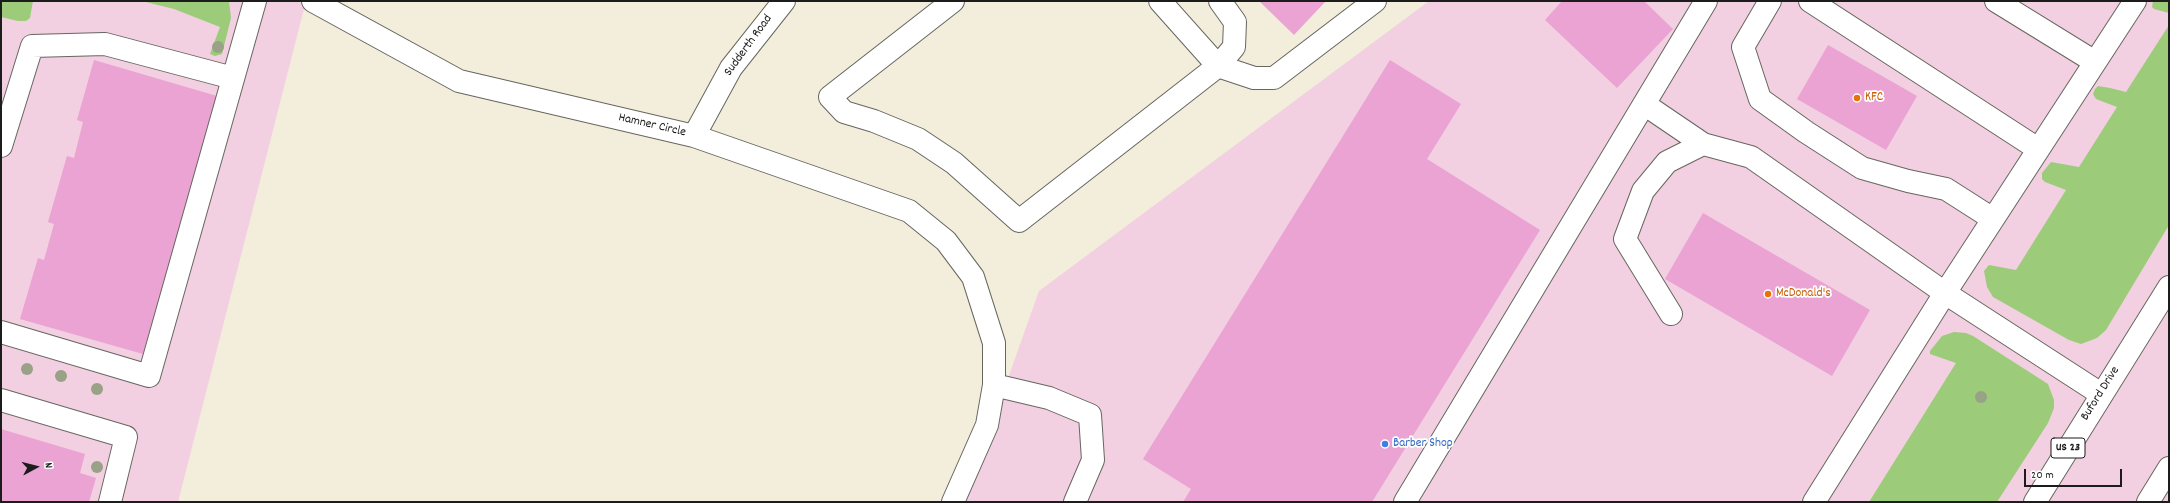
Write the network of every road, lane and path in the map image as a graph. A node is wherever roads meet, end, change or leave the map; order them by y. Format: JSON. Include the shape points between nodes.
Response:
{"nodes":[{"id":1,"x":255,"y":1,"type":"edge"},
{"id":2,"x":313,"y":1,"type":"edge"},
{"id":3,"x":784,"y":1,"type":"edge"},
{"id":4,"x":953,"y":1,"type":"edge"},
{"id":5,"x":1160,"y":1,"type":"edge"},
{"id":6,"x":1220,"y":1,"type":"edge"},
{"id":7,"x":1375,"y":1,"type":"edge"},
{"id":8,"x":1706,"y":1,"type":"edge"},
{"id":9,"x":1770,"y":1,"type":"edge"},
{"id":10,"x":1810,"y":1,"type":"edge"},
{"id":11,"x":1996,"y":1,"type":"edge"},
{"id":12,"x":2135,"y":1,"type":"edge"},
{"id":13,"x":2095,"y":62,"type":"junction"},
{"id":14,"x":1218,"y":66,"type":"junction"},
{"id":15,"x":233,"y":78,"type":"junction"},
{"id":16,"x":1644,"y":104,"type":"junction"},
{"id":17,"x":694,"y":136,"type":"junction"},
{"id":18,"x":1703,"y":144,"type":"junction"},
{"id":19,"x":1,"y":146,"type":"edge"},
{"id":20,"x":2038,"y":150,"type":"junction"},
{"id":21,"x":1993,"y":219,"type":"junction"},
{"id":22,"x":2169,"y":286,"type":"edge"},
{"id":23,"x":1945,"y":293,"type":"junction"},
{"id":24,"x":1671,"y":314,"type":"dead end"},
{"id":25,"x":1,"y":332,"type":"edge"},
{"id":26,"x":994,"y":385,"type":"junction"},
{"id":27,"x":2101,"y":394,"type":"junction"},
{"id":28,"x":1,"y":400,"type":"edge"},
{"id":29,"x":2169,"y":468,"type":"edge"},
{"id":30,"x":110,"y":502,"type":"edge"},
{"id":31,"x":952,"y":502,"type":"edge"},
{"id":32,"x":1075,"y":502,"type":"edge"},
{"id":33,"x":1406,"y":502,"type":"edge"},
{"id":34,"x":1814,"y":502,"type":"edge"},
{"id":35,"x":2035,"y":502,"type":"edge"},
{"id":36,"x":2148,"y":502,"type":"edge"}],
"edges":[{"from":1,"to":15,"type":"main road"},
{"from":2,"to":17,"type":"main road","name":"Hamner Circle","via":[[459,82]]},
{"from":3,"to":17,"type":"main road","name":"Sudderth Road","via":[[731,68]]},
{"from":4,"to":14,"type":"main road","via":[[830,97],[844,112],[918,139],[954,162],[1019,221]]},
{"from":5,"to":14,"type":"main road"},
{"from":6,"to":14,"type":"main road","via":[[1235,22],[1234,47]]},
{"from":7,"to":14,"type":"main road","via":[[1274,78],[1254,78]]},
{"from":8,"to":16,"type":"main road"},
{"from":9,"to":21,"type":"main road","via":[[1743,48],[1760,99],[1862,168],[1946,189]]},
{"from":10,"to":20,"type":"main road"},
{"from":11,"to":13,"type":"main road"},
{"from":12,"to":13,"type":"main road"},
{"from":13,"to":20,"type":"main road"},
{"from":15,"to":19,"type":"main road","via":[[105,44],[32,46]]},
{"from":15,"to":25,"type":"main road","via":[[148,376]]},
{"from":16,"to":18,"type":"main road"},
{"from":16,"to":33,"type":"main road"},
{"from":17,"to":26,"type":"main road","name":"Hamner Circle","via":[[909,211],[946,241],[973,277],[994,343]]},
{"from":18,"to":23,"type":"main road","via":[[1751,157]]},
{"from":18,"to":24,"type":"main road","via":[[1668,162],[1643,191],[1626,239]]},
{"from":20,"to":21,"type":"main road"},
{"from":21,"to":23,"type":"main road"},
{"from":22,"to":27,"type":"main road","name":"Buford Drive","number":"US 23"},
{"from":23,"to":27,"type":"main road"},
{"from":23,"to":34,"type":"main road"},
{"from":26,"to":31,"type":"main road","via":[[987,425]]},
{"from":26,"to":32,"type":"main road","via":[[1049,398],[1090,415],[1093,460]]},
{"from":27,"to":35,"type":"main road","name":"Buford Drive","number":"US 23"},
{"from":28,"to":30,"type":"main road","via":[[126,437]]},
{"from":29,"to":36,"type":"main road"}]}
